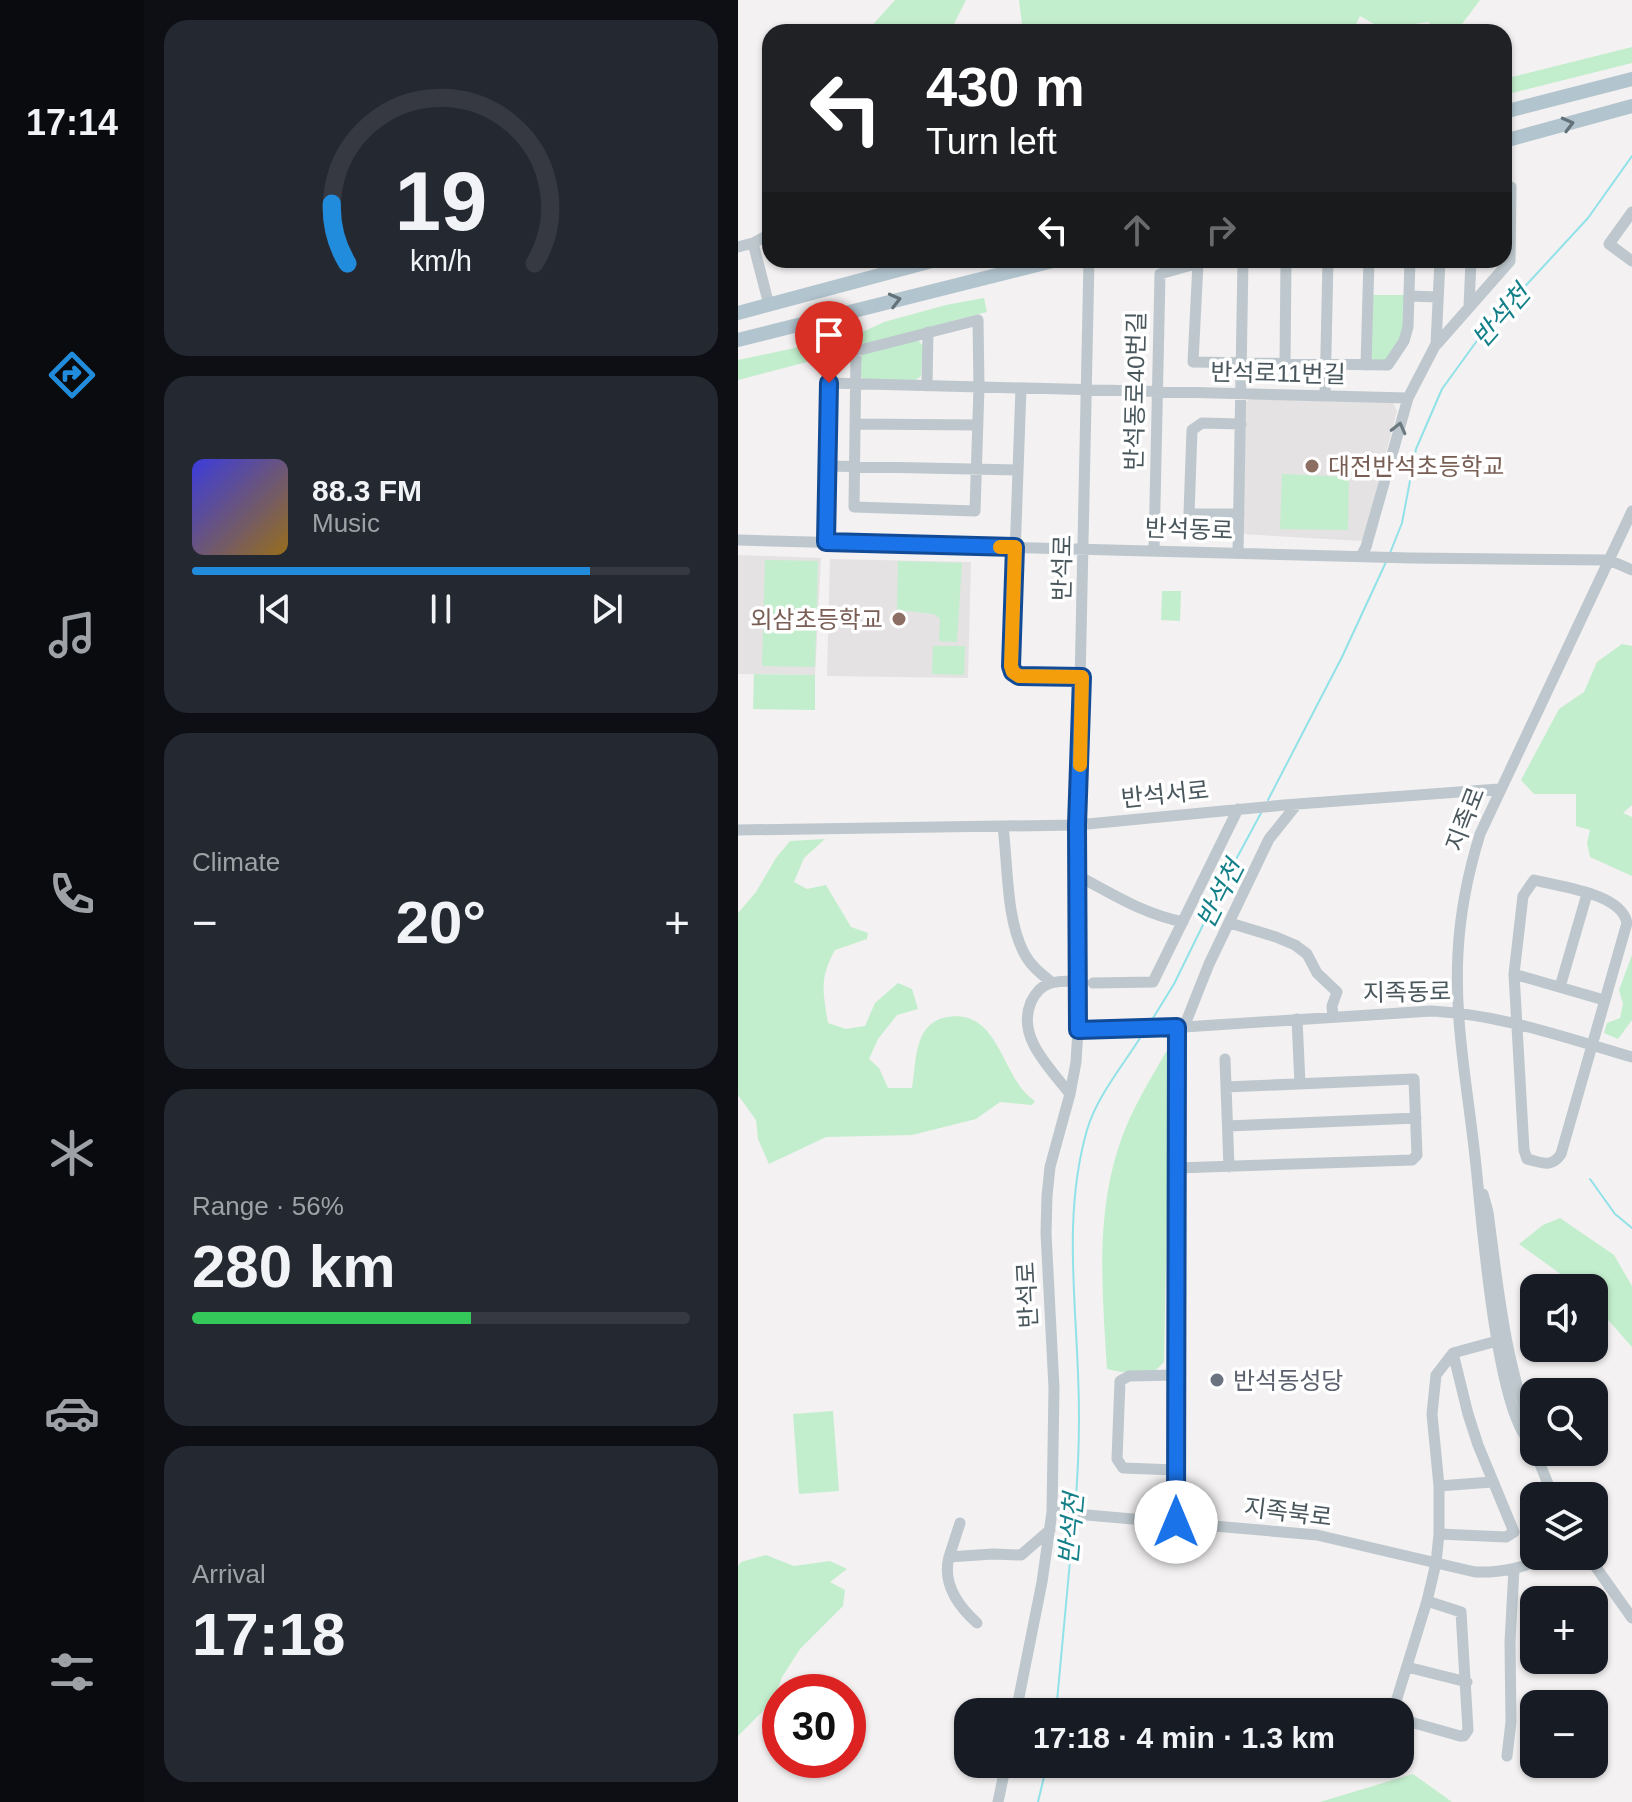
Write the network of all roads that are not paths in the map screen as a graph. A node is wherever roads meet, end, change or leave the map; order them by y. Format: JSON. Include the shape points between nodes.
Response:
{"nodes":[{"id":1,"x":1632,"y":79,"type":"edge"},
{"id":2,"x":1632,"y":106,"type":"edge"},
{"id":3,"x":1512,"y":110,"type":"edge"},
{"id":4,"x":1512,"y":139,"type":"edge"},
{"id":5,"x":1632,"y":212,"type":"edge"},
{"id":6,"x":762,"y":238,"type":"edge"},
{"id":7,"x":753,"y":243,"type":"junction"},
{"id":8,"x":738,"y":247,"type":"edge"},
{"id":9,"x":1632,"y":261,"type":"edge"},
{"id":10,"x":906,"y":268,"type":"edge"},
{"id":11,"x":1025,"y":268,"type":"edge"},
{"id":12,"x":1089,"y":268,"type":"edge"},
{"id":13,"x":1182,"y":268,"type":"edge"},
{"id":14,"x":1203,"y":268,"type":"edge"},
{"id":15,"x":1243,"y":268,"type":"edge"},
{"id":16,"x":1286,"y":268,"type":"edge"},
{"id":17,"x":1328,"y":268,"type":"edge"},
{"id":18,"x":1369,"y":268,"type":"edge"},
{"id":19,"x":1410,"y":268,"type":"edge"},
{"id":20,"x":1440,"y":268,"type":"edge"},
{"id":21,"x":1471,"y":268,"type":"edge"},
{"id":22,"x":1504,"y":268,"type":"edge"},
{"id":23,"x":1409,"y":296,"type":"junction"},
{"id":24,"x":1438,"y":297,"type":"junction"},
{"id":25,"x":769,"y":305,"type":"junction"},
{"id":26,"x":1469,"y":307,"type":"junction"},
{"id":27,"x":738,"y":313,"type":"edge"},
{"id":28,"x":830,"y":316,"type":"junction"},
{"id":29,"x":928,"y":332,"type":"junction"},
{"id":30,"x":738,"y":340,"type":"edge"},
{"id":31,"x":1436,"y":344,"type":"junction"},
{"id":32,"x":1243,"y":363,"type":"junction"},
{"id":33,"x":1285,"y":364,"type":"junction"},
{"id":34,"x":1327,"y":364,"type":"junction"},
{"id":35,"x":1366,"y":365,"type":"junction"},
{"id":36,"x":829,"y":383,"type":"junction"},
{"id":37,"x":855,"y":384,"type":"junction"},
{"id":38,"x":927,"y":386,"type":"junction"},
{"id":39,"x":979,"y":387,"type":"junction"},
{"id":40,"x":1021,"y":388,"type":"junction"},
{"id":41,"x":1087,"y":390,"type":"junction"},
{"id":42,"x":1157,"y":392,"type":"junction"},
{"id":43,"x":1241,"y":394,"type":"junction"},
{"id":44,"x":1325,"y":396,"type":"junction"},
{"id":45,"x":1408,"y":398,"type":"junction"},
{"id":46,"x":855,"y":424,"type":"junction"},
{"id":47,"x":1241,"y":424,"type":"junction"},
{"id":48,"x":978,"y":425,"type":"junction"},
{"id":49,"x":828,"y":466,"type":"junction"},
{"id":50,"x":855,"y":466,"type":"junction"},
{"id":51,"x":976,"y":469,"type":"junction"},
{"id":52,"x":1018,"y":470,"type":"junction"},
{"id":53,"x":1632,"y":511,"type":"edge"},
{"id":54,"x":1239,"y":514,"type":"junction"},
{"id":55,"x":738,"y":540,"type":"edge"},
{"id":56,"x":826,"y":542,"type":"junction"},
{"id":57,"x":1015,"y":547,"type":"junction"},
{"id":58,"x":1085,"y":549,"type":"junction"},
{"id":59,"x":1154,"y":550,"type":"junction"},
{"id":60,"x":1238,"y":553,"type":"junction"},
{"id":61,"x":1361,"y":556,"type":"junction"},
{"id":62,"x":1609,"y":560,"type":"junction"},
{"id":63,"x":1632,"y":570,"type":"edge"},
{"id":64,"x":1082,"y":677,"type":"junction"},
{"id":65,"x":1499,"y":789,"type":"junction"},
{"id":66,"x":1291,"y":804,"type":"junction"},
{"id":67,"x":1240,"y":809,"type":"junction"},
{"id":68,"x":1077,"y":825,"type":"junction"},
{"id":69,"x":1003,"y":827,"type":"junction"},
{"id":70,"x":738,"y":830,"type":"edge"},
{"id":71,"x":1078,"y":876,"type":"junction"},
{"id":72,"x":1587,"y":894,"type":"junction"},
{"id":73,"x":1183,"y":922,"type":"junction"},
{"id":74,"x":1230,"y":923,"type":"junction"},
{"id":75,"x":1514,"y":974,"type":"junction"},
{"id":76,"x":1050,"y":981,"type":"junction"},
{"id":77,"x":1078,"y":981,"type":"junction"},
{"id":78,"x":1093,"y":983,"type":"dead end"},
{"id":79,"x":1560,"y":987,"type":"junction"},
{"id":80,"x":1604,"y":1000,"type":"junction"},
{"id":81,"x":1459,"y":1012,"type":"junction"},
{"id":82,"x":1333,"y":1017,"type":"junction"},
{"id":83,"x":1297,"y":1019,"type":"junction"},
{"id":84,"x":1517,"y":1026,"type":"junction"},
{"id":85,"x":1180,"y":1027,"type":"junction"},
{"id":86,"x":1078,"y":1030,"type":"junction"},
{"id":87,"x":1591,"y":1045,"type":"junction"},
{"id":88,"x":1632,"y":1057,"type":"edge"},
{"id":89,"x":1225,"y":1059,"type":"dead end"},
{"id":90,"x":1300,"y":1084,"type":"junction"},
{"id":91,"x":1226,"y":1087,"type":"junction"},
{"id":92,"x":1070,"y":1094,"type":"junction"},
{"id":93,"x":1416,"y":1118,"type":"junction"},
{"id":94,"x":1228,"y":1126,"type":"junction"},
{"id":95,"x":1229,"y":1167,"type":"junction"},
{"id":96,"x":1177,"y":1168,"type":"junction"},
{"id":97,"x":1477,"y":1171,"type":"junction"},
{"id":98,"x":1497,"y":1341,"type":"junction"},
{"id":99,"x":1453,"y":1353,"type":"junction"},
{"id":100,"x":1177,"y":1375,"type":"junction"},
{"id":101,"x":1520,"y":1397,"type":"edge"},
{"id":102,"x":1520,"y":1426,"type":"edge"},
{"id":103,"x":1176,"y":1470,"type":"junction"},
{"id":104,"x":1492,"y":1482,"type":"junction"},
{"id":105,"x":1439,"y":1486,"type":"junction"},
{"id":106,"x":1052,"y":1512,"type":"junction"},
{"id":107,"x":1176,"y":1522,"type":"junction"},
{"id":108,"x":960,"y":1523,"type":"dead end"},
{"id":109,"x":1050,"y":1530,"type":"junction"},
{"id":110,"x":1439,"y":1534,"type":"junction"},
{"id":111,"x":949,"y":1557,"type":"junction"},
{"id":112,"x":1436,"y":1563,"type":"junction"},
{"id":113,"x":1520,"y":1567,"type":"edge"},
{"id":114,"x":1514,"y":1569,"type":"junction"},
{"id":115,"x":1598,"y":1570,"type":"edge"},
{"id":116,"x":1427,"y":1601,"type":"junction"},
{"id":117,"x":1632,"y":1618,"type":"edge"},
{"id":118,"x":977,"y":1623,"type":"dead end"},
{"id":119,"x":1407,"y":1667,"type":"junction"},
{"id":120,"x":1467,"y":1682,"type":"junction"},
{"id":121,"x":1019,"y":1698,"type":"edge"},
{"id":122,"x":1397,"y":1698,"type":"edge"},
{"id":123,"x":1414,"y":1723,"type":"edge"},
{"id":124,"x":1507,"y":1756,"type":"dead end"},
{"id":125,"x":1003,"y":1778,"type":"edge"},
{"id":126,"x":998,"y":1802,"type":"edge"}],
"edges":[{"from":1,"to":3,"type":"main road"},
{"from":4,"to":2,"type":"main road","one_way":true},
{"from":5,"to":9,"type":"street","via":[[1609,244]]},
{"from":6,"to":7,"type":"street"},
{"from":7,"to":8,"type":"street"},
{"from":7,"to":25,"type":"street"},
{"from":10,"to":25,"type":"main road"},
{"from":28,"to":11,"type":"main road","one_way":true},
{"from":12,"to":41,"type":"street","name":"반석로"},
{"from":13,"to":42,"type":"street","name":"반석동로40번길","via":[[1160,274]]},
{"from":14,"to":32,"type":"street","name":"반석동로40번길","via":[[1193,362]]},
{"from":15,"to":32,"type":"street"},
{"from":16,"to":33,"type":"street"},
{"from":17,"to":34,"type":"street"},
{"from":18,"to":35,"type":"street"},
{"from":19,"to":23,"type":"street","name":"반석동로40번길"},
{"from":20,"to":24,"type":"street"},
{"from":21,"to":26,"type":"street"},
{"from":22,"to":26,"type":"street"},
{"from":23,"to":24,"type":"street"},
{"from":23,"to":35,"type":"street","name":"반석동로40번길","via":[[1404,341],[1388,365]]},
{"from":24,"to":31,"type":"street"},
{"from":25,"to":27,"type":"main road"},
{"from":26,"to":31,"type":"street"},
{"from":28,"to":30,"type":"main road"},
{"from":28,"to":36,"type":"street"},
{"from":29,"to":37,"type":"street","via":[[856,351]]},
{"from":29,"to":38,"type":"street"},
{"from":29,"to":39,"type":"street","via":[[978,320]]},
{"from":31,"to":45,"type":"street"},
{"from":32,"to":33,"type":"street","name":"반석동로40번길"},
{"from":32,"to":43,"type":"street"},
{"from":33,"to":34,"type":"street","name":"반석동로40번길"},
{"from":34,"to":35,"type":"street","name":"반석동로40번길"},
{"from":34,"to":44,"type":"street"},
{"from":36,"to":37,"type":"street","name":"반석로11번길"},
{"from":36,"to":49,"type":"street"},
{"from":37,"to":38,"type":"street","name":"반석로11번길"},
{"from":37,"to":46,"type":"street"},
{"from":38,"to":39,"type":"street","name":"반석로11번길"},
{"from":39,"to":40,"type":"street","name":"반석로11번길"},
{"from":39,"to":48,"type":"street"},
{"from":40,"to":41,"type":"street","name":"반석로11번길"},
{"from":40,"to":52,"type":"street"},
{"from":41,"to":42,"type":"street","name":"반석로11번길"},
{"from":41,"to":58,"type":"street","name":"반석로"},
{"from":42,"to":43,"type":"street","name":"반석로11번길"},
{"from":42,"to":59,"type":"street","name":"반석동로40번길"},
{"from":43,"to":44,"type":"street","name":"반석로11번길"},
{"from":43,"to":47,"type":"street"},
{"from":44,"to":45,"type":"street","name":"반석로11번길"},
{"from":61,"to":45,"type":"street","one_way":true},
{"from":46,"to":48,"type":"street"},
{"from":46,"to":50,"type":"street"},
{"from":47,"to":54,"type":"street"},
{"from":47,"to":54,"type":"street","via":[[1202,423],[1192,430],[1189,514]]},
{"from":48,"to":51,"type":"street"},
{"from":49,"to":50,"type":"street"},
{"from":49,"to":56,"type":"street"},
{"from":50,"to":51,"type":"street"},
{"from":50,"to":51,"type":"street","via":[[854,507],[975,511]]},
{"from":51,"to":52,"type":"street"},
{"from":52,"to":57,"type":"street"},
{"from":53,"to":62,"type":"street","name":"지족로"},
{"from":54,"to":60,"type":"street"},
{"from":55,"to":56,"type":"street","name":"반석동로"},
{"from":56,"to":57,"type":"street","name":"반석동로"},
{"from":57,"to":58,"type":"street","name":"반석동로"},
{"from":57,"to":64,"type":"street","via":[[1013,672]]},
{"from":58,"to":59,"type":"street","name":"반석동로"},
{"from":58,"to":64,"type":"street","name":"반석로"},
{"from":59,"to":60,"type":"street","name":"반석동로"},
{"from":60,"to":61,"type":"street","name":"반석동로"},
{"from":61,"to":62,"type":"street","name":"반석동로"},
{"from":62,"to":63,"type":"street"},
{"from":62,"to":65,"type":"street","name":"지족로"},
{"from":64,"to":68,"type":"street","name":"반석로"},
{"from":65,"to":66,"type":"street","name":"반석서로"},
{"from":65,"to":81,"type":"street","name":"지족로","via":[[1468,873],[1458,955]]},
{"from":66,"to":67,"type":"street","name":"반석서로"},
{"from":66,"to":74,"type":"street"},
{"from":67,"to":68,"type":"street","name":"반석서로"},
{"from":67,"to":73,"type":"street"},
{"from":68,"to":69,"type":"street","name":"반석서로"},
{"from":68,"to":71,"type":"street","name":"반석로"},
{"from":69,"to":70,"type":"street","name":"반석서로"},
{"from":69,"to":76,"type":"street","via":[[1013,917],[1024,953]]},
{"from":71,"to":73,"type":"street","via":[[1136,908]]},
{"from":71,"to":77,"type":"street","name":"반석로"},
{"from":72,"to":75,"type":"street","via":[[1534,880],[1523,896]]},
{"from":72,"to":79,"type":"street"},
{"from":72,"to":80,"type":"street","via":[[1616,903],[1627,923]]},
{"from":73,"to":78,"type":"street","via":[[1153,982]]},
{"from":74,"to":82,"type":"street","via":[[1276,937],[1307,954],[1337,992]]},
{"from":74,"to":85,"type":"street"},
{"from":75,"to":79,"type":"street"},
{"from":75,"to":84,"type":"street"},
{"from":76,"to":77,"type":"street"},
{"from":76,"to":92,"type":"street","via":[[1038,988],[1026,1023],[1041,1056]]},
{"from":77,"to":86,"type":"street","name":"반석로"},
{"from":79,"to":80,"type":"street"},
{"from":80,"to":87,"type":"street"},
{"from":81,"to":82,"type":"street","name":"지족동로"},
{"from":81,"to":84,"type":"street","name":"지족동로"},
{"from":81,"to":97,"type":"street","name":"지족로"},
{"from":82,"to":83,"type":"street","name":"지족동로"},
{"from":83,"to":85,"type":"street","name":"지족동로"},
{"from":83,"to":90,"type":"street"},
{"from":84,"to":87,"type":"street","name":"지족동로"},
{"from":84,"to":87,"type":"street","via":[[1524,1150],[1527,1159],[1549,1165],[1561,1154]]},
{"from":85,"to":86,"type":"street","name":"지족동로"},
{"from":85,"to":96,"type":"street"},
{"from":86,"to":92,"type":"street","name":"반석로"},
{"from":87,"to":88,"type":"street","name":"지족동로"},
{"from":89,"to":91,"type":"street"},
{"from":90,"to":91,"type":"street"},
{"from":90,"to":93,"type":"street","via":[[1414,1079]]},
{"from":91,"to":94,"type":"street"},
{"from":92,"to":106,"type":"street","name":"반석로","via":[[1047,1196]]},
{"from":93,"to":94,"type":"street"},
{"from":93,"to":95,"type":"street","via":[[1417,1155],[1412,1160]]},
{"from":94,"to":95,"type":"street"},
{"from":95,"to":96,"type":"street"},
{"from":96,"to":100,"type":"street"},
{"from":97,"to":98,"type":"street","name":"지족로"},
{"from":97,"to":101,"type":"street","name":"지족로","via":[[1488,1212],[1504,1335]]},
{"from":98,"to":99,"type":"street"},
{"from":98,"to":102,"type":"street","name":"지족로"},
{"from":99,"to":104,"type":"street"},
{"from":99,"to":105,"type":"street","via":[[1433,1388]]},
{"from":100,"to":103,"type":"street"},
{"from":100,"to":103,"type":"street","via":[[1129,1376],[1120,1381],[1117,1459],[1123,1468]]},
{"from":103,"to":107,"type":"street"},
{"from":104,"to":105,"type":"street"},
{"from":104,"to":110,"type":"street","via":[[1513,1526],[1511,1535]]},
{"from":105,"to":110,"type":"street"},
{"from":106,"to":107,"type":"street","name":"지족북로"},
{"from":106,"to":109,"type":"street","name":"반석로"},
{"from":107,"to":112,"type":"street","name":"지족북로","via":[[1317,1535]]},
{"from":108,"to":111,"type":"street"},
{"from":109,"to":111,"type":"street","via":[[1021,1555]]},
{"from":109,"to":121,"type":"street","name":"반석로"},
{"from":110,"to":112,"type":"street"},
{"from":111,"to":118,"type":"street","via":[[950,1588]]},
{"from":112,"to":114,"type":"street","name":"지족북로","via":[[1475,1572]]},
{"from":112,"to":116,"type":"street"},
{"from":113,"to":114,"type":"street","name":"지족북로"},
{"from":114,"to":124,"type":"street"},
{"from":115,"to":117,"type":"street"},
{"from":116,"to":119,"type":"street"},
{"from":116,"to":120,"type":"street","via":[[1461,1612]]},
{"from":119,"to":120,"type":"street"},
{"from":119,"to":122,"type":"street"},
{"from":120,"to":123,"type":"street","via":[[1464,1736]]},
{"from":125,"to":126,"type":"street"}]}
